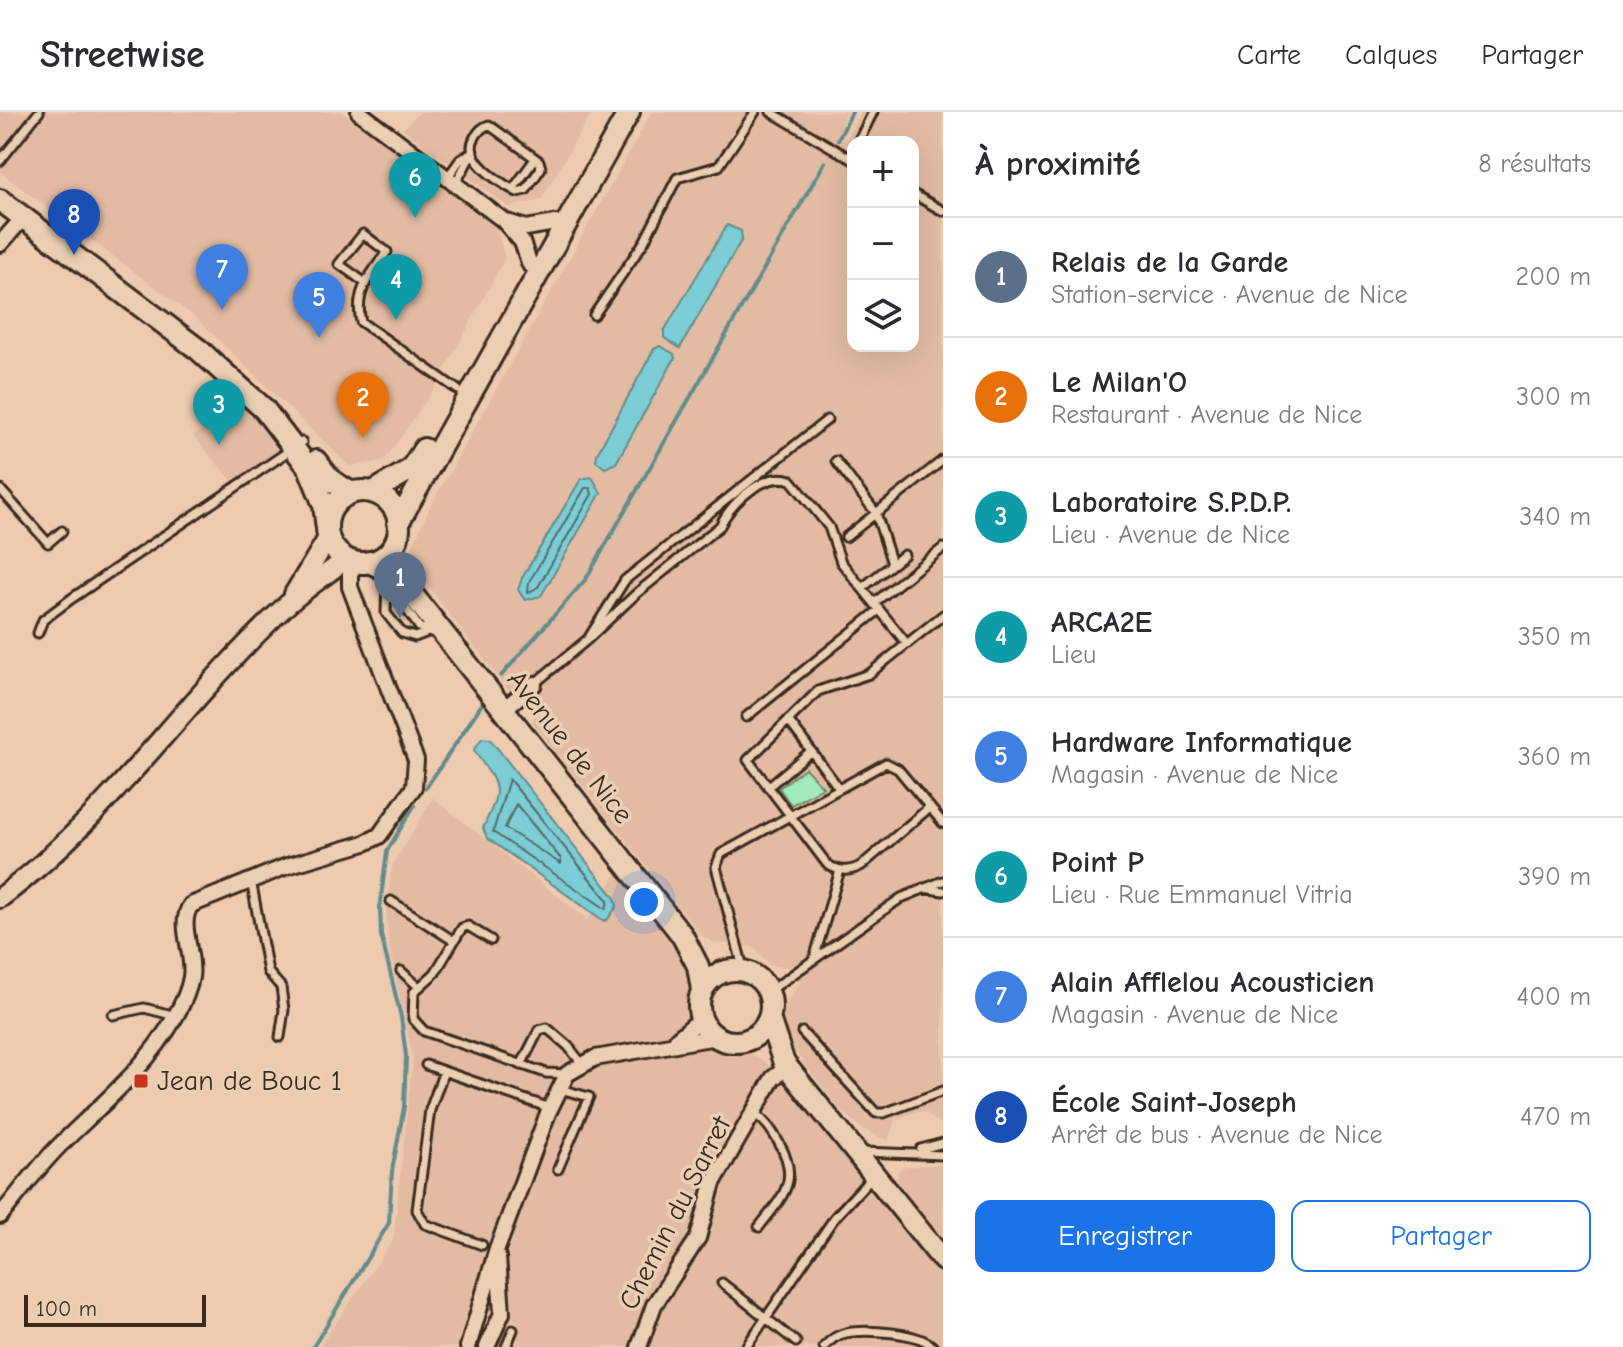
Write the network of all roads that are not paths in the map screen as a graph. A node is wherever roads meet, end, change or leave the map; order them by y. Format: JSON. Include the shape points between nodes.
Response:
{"nodes":[{"id":1,"x":39,"y":112,"type":"edge"},
{"id":2,"x":359,"y":112,"type":"edge"},
{"id":3,"x":616,"y":112,"type":"edge"},
{"id":4,"x":629,"y":112,"type":"edge"},
{"id":5,"x":755,"y":112,"type":"edge"},
{"id":6,"x":771,"y":112,"type":"edge"},
{"id":7,"x":873,"y":112,"type":"edge"},
{"id":8,"x":861,"y":136,"type":"edge"},
{"id":9,"x":473,"y":152,"type":"junction"},
{"id":10,"x":847,"y":153,"type":"edge"},
{"id":11,"x":0,"y":161,"type":"edge"},
{"id":12,"x":451,"y":181,"type":"junction"},
{"id":13,"x":0,"y":189,"type":"edge"},
{"id":14,"x":919,"y":197,"type":"edge"},
{"id":15,"x":0,"y":200,"type":"edge"},
{"id":16,"x":943,"y":211,"type":"edge"},
{"id":17,"x":24,"y":217,"type":"junction"},
{"id":18,"x":503,"y":220,"type":"junction"},
{"id":19,"x":555,"y":223,"type":"junction"},
{"id":20,"x":0,"y":244,"type":"edge"},
{"id":21,"x":530,"y":265,"type":"junction"},
{"id":22,"x":364,"y":282,"type":"junction"},
{"id":23,"x":594,"y":315,"type":"dead end"},
{"id":24,"x":458,"y":390,"type":"junction"},
{"id":25,"x":827,"y":420,"type":"dead end"},
{"id":26,"x":299,"y":444,"type":"junction"},
{"id":27,"x":943,"y":460,"type":"edge"},
{"id":28,"x":836,"y":461,"type":"dead end"},
{"id":29,"x":0,"y":489,"type":"edge"},
{"id":30,"x":373,"y":492,"type":"junction"},
{"id":31,"x":351,"y":493,"type":"junction"},
{"id":32,"x":876,"y":513,"type":"junction"},
{"id":33,"x":398,"y":523,"type":"junction"},
{"id":34,"x":62,"y":531,"type":"dead end"},
{"id":35,"x":328,"y":533,"type":"junction"},
{"id":36,"x":846,"y":537,"type":"dead end"},
{"id":37,"x":394,"y":544,"type":"junction"},
{"id":38,"x":943,"y":548,"type":"edge"},
{"id":39,"x":904,"y":555,"type":"dead end"},
{"id":40,"x":892,"y":564,"type":"junction"},
{"id":41,"x":369,"y":567,"type":"junction"},
{"id":42,"x":862,"y":588,"type":"junction"},
{"id":43,"x":412,"y":594,"type":"junction"},
{"id":44,"x":288,"y":604,"type":"junction"},
{"id":45,"x":876,"y":607,"type":"junction"},
{"id":46,"x":943,"y":615,"type":"edge"},
{"id":47,"x":435,"y":629,"type":"junction"},
{"id":48,"x":38,"y":633,"type":"dead end"},
{"id":49,"x":588,"y":639,"type":"junction"},
{"id":50,"x":907,"y":644,"type":"junction"},
{"id":51,"x":534,"y":684,"type":"joint"},
{"id":52,"x":495,"y":697,"type":"junction"},
{"id":53,"x":746,"y":717,"type":"dead end"},
{"id":54,"x":788,"y":720,"type":"junction"},
{"id":55,"x":811,"y":751,"type":"junction"},
{"id":56,"x":768,"y":787,"type":"junction"},
{"id":57,"x":838,"y":787,"type":"junction"},
{"id":58,"x":930,"y":807,"type":"junction"},
{"id":59,"x":790,"y":813,"type":"junction"},
{"id":60,"x":943,"y":823,"type":"edge"},
{"id":61,"x":840,"y":870,"type":"junction"},
{"id":62,"x":251,"y":880,"type":"junction"},
{"id":63,"x":943,"y":881,"type":"edge"},
{"id":64,"x":921,"y":888,"type":"junction"},
{"id":65,"x":943,"y":891,"type":"edge"},
{"id":66,"x":0,"y":898,"type":"edge"},
{"id":67,"x":391,"y":901,"type":"dead end"},
{"id":68,"x":682,"y":935,"type":"junction"},
{"id":69,"x":491,"y":940,"type":"dead end"},
{"id":70,"x":454,"y":941,"type":"junction"},
{"id":71,"x":813,"y":960,"type":"junction"},
{"id":72,"x":737,"y":970,"type":"junction"},
{"id":73,"x":401,"y":971,"type":"dead end"},
{"id":74,"x":419,"y":987,"type":"junction"},
{"id":75,"x":702,"y":990,"type":"junction"},
{"id":76,"x":768,"y":992,"type":"junction"},
{"id":77,"x":113,"y":1015,"type":"dead end"},
{"id":78,"x":176,"y":1016,"type":"junction"},
{"id":79,"x":769,"y":1018,"type":"junction"},
{"id":80,"x":701,"y":1019,"type":"junction"},
{"id":81,"x":802,"y":1032,"type":"dead end"},
{"id":82,"x":280,"y":1037,"type":"dead end"},
{"id":83,"x":724,"y":1039,"type":"junction"},
{"id":84,"x":673,"y":1042,"type":"junction"},
{"id":85,"x":426,"y":1065,"type":"dead end"},
{"id":86,"x":521,"y":1065,"type":"junction"},
{"id":87,"x":583,"y":1065,"type":"junction"},
{"id":88,"x":786,"y":1065,"type":"junction"},
{"id":89,"x":444,"y":1071,"type":"junction"},
{"id":90,"x":567,"y":1074,"type":"junction"},
{"id":91,"x":560,"y":1089,"type":"junction"},
{"id":92,"x":943,"y":1091,"type":"edge"},
{"id":93,"x":550,"y":1108,"type":"junction"},
{"id":94,"x":755,"y":1114,"type":"junction"},
{"id":95,"x":943,"y":1143,"type":"edge"},
{"id":96,"x":915,"y":1151,"type":"junction"},
{"id":97,"x":859,"y":1152,"type":"junction"},
{"id":98,"x":943,"y":1155,"type":"edge"},
{"id":99,"x":558,"y":1169,"type":"dead end"},
{"id":100,"x":876,"y":1174,"type":"junction"},
{"id":101,"x":0,"y":1216,"type":"edge"},
{"id":102,"x":759,"y":1227,"type":"dead end"},
{"id":103,"x":489,"y":1247,"type":"junction"},
{"id":104,"x":943,"y":1260,"type":"edge"},
{"id":105,"x":722,"y":1283,"type":"dead end"},
{"id":106,"x":764,"y":1319,"type":"junction"},
{"id":107,"x":513,"y":1330,"type":"dead end"},
{"id":108,"x":796,"y":1342,"type":"dead end"},
{"id":109,"x":468,"y":1347,"type":"edge"},
{"id":110,"x":487,"y":1347,"type":"edge"},
{"id":111,"x":506,"y":1347,"type":"edge"},
{"id":112,"x":639,"y":1347,"type":"edge"},
{"id":113,"x":746,"y":1347,"type":"edge"},
{"id":114,"x":824,"y":1347,"type":"edge"},
{"id":115,"x":933,"y":1347,"type":"edge"}],
"edges":[{"from":1,"to":11,"type":"lane"},
{"from":2,"to":12,"type":"street"},
{"from":3,"to":19,"type":"main road"},
{"from":4,"to":33,"type":"main road"},
{"from":5,"to":23,"type":"lane","via":[[719,166],[677,178],[644,242]]},
{"from":6,"to":10,"type":"lane"},
{"from":7,"to":8,"type":"lane"},
{"from":9,"to":9,"type":"lane","via":[[484,169],[513,189],[526,190],[541,168],[489,125],[473,141]]},
{"from":9,"to":12,"type":"lane","via":[[460,160]]},
{"from":12,"to":18,"type":"street"},
{"from":13,"to":26,"type":"main road","via":[[187,330],[278,414]]},
{"from":14,"to":16,"type":"lane"},
{"from":15,"to":17,"type":"main road"},
{"from":17,"to":20,"type":"street"},
{"from":17,"to":26,"type":"main road","via":[[199,350]]},
{"from":18,"to":19,"type":"street","via":[[526,228]]},
{"from":18,"to":21,"type":"street","via":[[522,242]]},
{"from":19,"to":21,"type":"main road"},
{"from":21,"to":24,"type":"main road"},
{"from":22,"to":22,"type":"lane","via":[[387,252],[363,234],[339,264]]},
{"from":22,"to":24,"type":"lane","via":[[357,304],[361,322]]},
{"from":24,"to":30,"type":"main road","via":[[411,469]]},
{"from":25,"to":49,"type":"lane","via":[[625,580]]},
{"from":26,"to":31,"type":"main road","via":[[331,480]]},
{"from":26,"to":35,"type":"main road","via":[[318,486]]},
{"from":26,"to":48,"type":"lane","via":[[71,599],[43,620]]},
{"from":27,"to":32,"type":"lane"},
{"from":28,"to":32,"type":"lane"},
{"from":29,"to":34,"type":"lane","via":[[48,543]]},
{"from":30,"to":31,"type":"main road"},
{"from":30,"to":33,"type":"main road","via":[[390,504]]},
{"from":31,"to":35,"type":"main road","via":[[329,514]]},
{"from":32,"to":36,"type":"lane"},
{"from":32,"to":40,"type":"lane"},
{"from":33,"to":37,"type":"main road"},
{"from":35,"to":41,"type":"main road"},
{"from":35,"to":44,"type":"street"},
{"from":37,"to":41,"type":"main road"},
{"from":37,"to":43,"type":"main road","name":"Avenue de Nice"},
{"from":38,"to":45,"type":"lane"},
{"from":39,"to":40,"type":"lane"},
{"from":40,"to":42,"type":"lane"},
{"from":41,"to":43,"type":"main road","name":"Avenue de Nice"},
{"from":41,"to":44,"type":"street"},
{"from":41,"to":47,"type":"lane","via":[[419,627]]},
{"from":41,"to":47,"type":"lane","via":[[386,613],[402,633],[415,637]]},
{"from":41,"to":62,"type":"street","via":[[350,573],[350,587],[416,760],[414,787],[379,836]]},
{"from":42,"to":45,"type":"lane"},
{"from":42,"to":49,"type":"lane","via":[[841,562],[829,527],[791,480],[771,479],[727,512],[720,526]]},
{"from":43,"to":47,"type":"main road","name":"Avenue de Nice"},
{"from":44,"to":66,"type":"street","via":[[89,816]]},
{"from":45,"to":50,"type":"lane"},
{"from":45,"to":53,"type":"lane"},
{"from":46,"to":50,"type":"lane"},
{"from":47,"to":52,"type":"main road","name":"Avenue de Nice"},
{"from":49,"to":51,"type":"lane"},
{"from":50,"to":54,"type":"lane","via":[[869,674],[818,691]]},
{"from":51,"to":52,"type":"street"},
{"from":52,"to":68,"type":"main road","name":"Avenue de Nice"},
{"from":54,"to":55,"type":"lane"},
{"from":54,"to":56,"type":"lane","via":[[749,757]]},
{"from":55,"to":56,"type":"lane"},
{"from":55,"to":57,"type":"lane"},
{"from":56,"to":59,"type":"lane"},
{"from":57,"to":58,"type":"lane","via":[[890,763]]},
{"from":57,"to":59,"type":"lane"},
{"from":58,"to":60,"type":"lane"},
{"from":58,"to":61,"type":"lane","via":[[857,868]]},
{"from":59,"to":61,"type":"lane","via":[[827,864]]},
{"from":59,"to":72,"type":"lane","via":[[716,859]]},
{"from":61,"to":71,"type":"lane"},
{"from":62,"to":78,"type":"street","via":[[200,899],[186,912],[191,977]]},
{"from":62,"to":82,"type":"lane","via":[[268,972],[281,987]]},
{"from":63,"to":64,"type":"lane"},
{"from":64,"to":65,"type":"lane"},
{"from":64,"to":71,"type":"lane"},
{"from":67,"to":70,"type":"lane"},
{"from":68,"to":72,"type":"main road","name":"Avenue de Nice"},
{"from":68,"to":75,"type":"main road","name":"Avenue de Nice","via":[[698,966]]},
{"from":69,"to":70,"type":"lane","via":[[465,926]]},
{"from":70,"to":74,"type":"lane","via":[[435,973]]},
{"from":71,"to":76,"type":"lane"},
{"from":72,"to":75,"type":"main road","via":[[713,977]]},
{"from":72,"to":76,"type":"main road","via":[[762,982]]},
{"from":73,"to":74,"type":"lane"},
{"from":74,"to":86,"type":"lane","via":[[411,1013],[424,1031]]},
{"from":75,"to":80,"type":"main road"},
{"from":76,"to":79,"type":"main road"},
{"from":77,"to":78,"type":"lane","via":[[144,1008]]},
{"from":78,"to":101,"type":"street","via":[[161,1041],[57,1148]]},
{"from":79,"to":83,"type":"main road","via":[[755,1036]]},
{"from":79,"to":88,"type":"main road"},
{"from":80,"to":83,"type":"main road"},
{"from":80,"to":84,"type":"street"},
{"from":81,"to":92,"type":"lane","via":[[876,1113]]},
{"from":83,"to":84,"type":"street"},
{"from":83,"to":88,"type":"main road"},
{"from":84,"to":87,"type":"street"},
{"from":85,"to":89,"type":"lane"},
{"from":86,"to":87,"type":"lane","via":[[539,1030],[547,1028]]},
{"from":86,"to":90,"type":"lane"},
{"from":87,"to":90,"type":"street"},
{"from":88,"to":94,"type":"street","name":"Chemin du Sarret","via":[[773,1078]]},
{"from":88,"to":97,"type":"main road"},
{"from":89,"to":93,"type":"lane"},
{"from":89,"to":103,"type":"lane","via":[[430,1110],[417,1210],[425,1224]]},
{"from":90,"to":91,"type":"street"},
{"from":91,"to":93,"type":"street"},
{"from":91,"to":99,"type":"lane","via":[[589,1097]]},
{"from":93,"to":103,"type":"street"},
{"from":94,"to":102,"type":"lane","via":[[766,1121],[789,1160],[785,1194]]},
{"from":94,"to":112,"type":"street","name":"Chemin du Sarret","via":[[713,1183],[698,1238],[654,1305]]},
{"from":95,"to":96,"type":"lane"},
{"from":96,"to":97,"type":"lane"},
{"from":96,"to":98,"type":"lane"},
{"from":97,"to":100,"type":"main road"},
{"from":100,"to":104,"type":"main road"},
{"from":100,"to":106,"type":"lane","via":[[835,1217]]},
{"from":103,"to":109,"type":"street"},
{"from":103,"to":110,"type":"street","via":[[502,1313]]},
{"from":105,"to":106,"type":"lane"},
{"from":106,"to":108,"type":"lane"},
{"from":106,"to":113,"type":"lane"},
{"from":107,"to":111,"type":"lane"},
{"from":114,"to":115,"type":"lane","via":[[848,1333],[915,1335]]}]}
